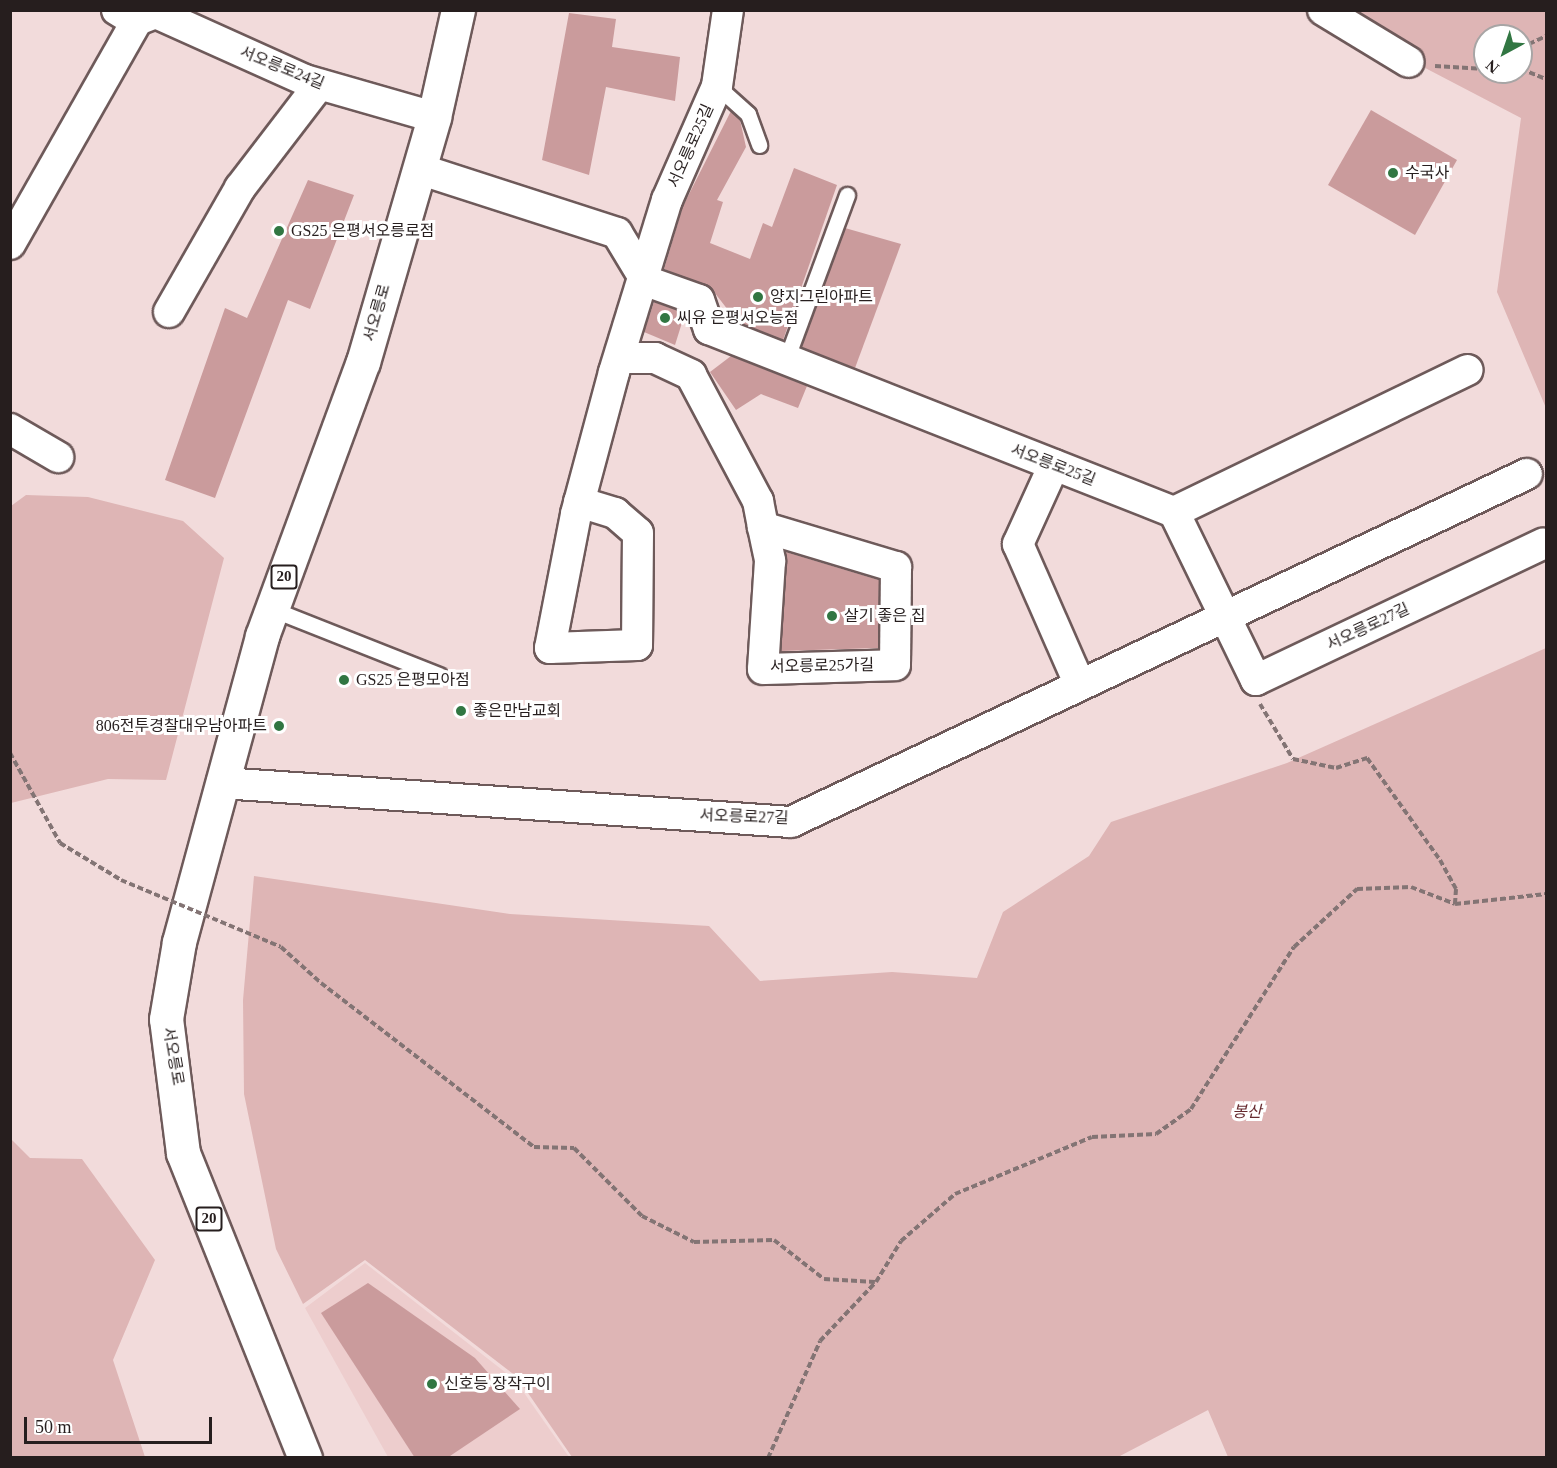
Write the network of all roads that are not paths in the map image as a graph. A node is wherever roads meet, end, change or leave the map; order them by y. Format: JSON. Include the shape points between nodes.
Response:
{"nodes":[{"id":1,"x":458,"y":10,"type":"edge"},
{"id":2,"x":728,"y":10,"type":"edge"},
{"id":3,"x":1323,"y":10,"type":"edge"},
{"id":4,"x":132,"y":14,"type":"edge"},
{"id":5,"x":1409,"y":62,"type":"road end"},
{"id":6,"x":319,"y":85,"type":"junction"},
{"id":7,"x":717,"y":86,"type":"junction"},
{"id":8,"x":434,"y":117,"type":"junction"},
{"id":9,"x":759,"y":145,"type":"dead end"},
{"id":10,"x":419,"y":169,"type":"junction"},
{"id":11,"x":847,"y":195,"type":"dead end"},
{"id":12,"x":10,"y":244,"type":"edge"},
{"id":13,"x":646,"y":281,"type":"junction"},
{"id":14,"x":169,"y":312,"type":"dead end"},
{"id":15,"x":619,"y":358,"type":"junction"},
{"id":16,"x":786,"y":360,"type":"junction"},
{"id":17,"x":1468,"y":370,"type":"dead end"},
{"id":18,"x":10,"y":429,"type":"edge"},
{"id":19,"x":58,"y":457,"type":"dead end"},
{"id":20,"x":1054,"y":465,"type":"junction"},
{"id":21,"x":1527,"y":474,"type":"dead end"},
{"id":22,"x":579,"y":502,"type":"junction"},
{"id":23,"x":1174,"y":512,"type":"junction"},
{"id":24,"x":763,"y":527,"type":"junction"},
{"id":25,"x":1543,"y":544,"type":"dead end"},
{"id":26,"x":272,"y":609,"type":"junction"},
{"id":27,"x":1223,"y":618,"type":"junction"},
{"id":28,"x":439,"y":675,"type":"dead end"},
{"id":29,"x":1080,"y":685,"type":"junction"},
{"id":30,"x":222,"y":783,"type":"junction"},
{"id":31,"x":305,"y":1458,"type":"edge"}],
"edges":[{"from":1,"to":8,"type":"main road","name":"서오릉로","number":"20"},
{"from":2,"to":7,"type":"street","name":"서오릉로25길"},
{"from":3,"to":5,"type":"street"},
{"from":4,"to":6,"type":"street","name":"서오릉로24길","via":[[156,13]]},
{"from":4,"to":12,"type":"street","name":"서오릉로24길"},
{"from":6,"to":8,"type":"street","name":"서오릉로24길"},
{"from":6,"to":14,"type":"street","via":[[240,188]]},
{"from":7,"to":9,"type":"lane","via":[[748,114]]},
{"from":7,"to":13,"type":"street","name":"서오릉로25길","via":[[667,200]]},
{"from":8,"to":10,"type":"main road","name":"서오릉로","number":"20"},
{"from":10,"to":13,"type":"street","via":[[617,233]]},
{"from":10,"to":26,"type":"main road","name":"서오릉로","number":"20","via":[[363,362]]},
{"from":11,"to":16,"type":"lane"},
{"from":13,"to":15,"type":"street"},
{"from":13,"to":16,"type":"street","name":"서오릉로25길","via":[[699,300],[709,329]]},
{"from":15,"to":22,"type":"street"},
{"from":15,"to":24,"type":"street","name":"서오릉로25가길","via":[[655,358],[691,375],[749,482]]},
{"from":16,"to":20,"type":"street","name":"서오릉로25길"},
{"from":17,"to":23,"type":"street"},
{"from":18,"to":19,"type":"street"},
{"from":20,"to":23,"type":"street","name":"서오릉로25길"},
{"from":20,"to":29,"type":"street","via":[[1018,544]]},
{"from":21,"to":27,"type":"street","name":"서오릉로27길"},
{"from":22,"to":22,"type":"street","via":[[550,648],[637,645],[638,533],[615,513]]},
{"from":23,"to":27,"type":"street"},
{"from":24,"to":24,"type":"street","name":"서오릉로25가길","via":[[770,561],[763,669],[894,665],[896,567]]},
{"from":25,"to":27,"type":"street","name":"서오릉로27길","via":[[1256,680]]},
{"from":26,"to":28,"type":"lane"},
{"from":26,"to":30,"type":"main road","name":"서오릉로","number":"20"},
{"from":27,"to":29,"type":"street","name":"서오릉로27길"},
{"from":29,"to":30,"type":"street","name":"서오릉로27길","via":[[791,822]]},
{"from":30,"to":31,"type":"main road","name":"서오릉로","number":"20","via":[[179,942],[166,1019],[183,1153]]}]}
